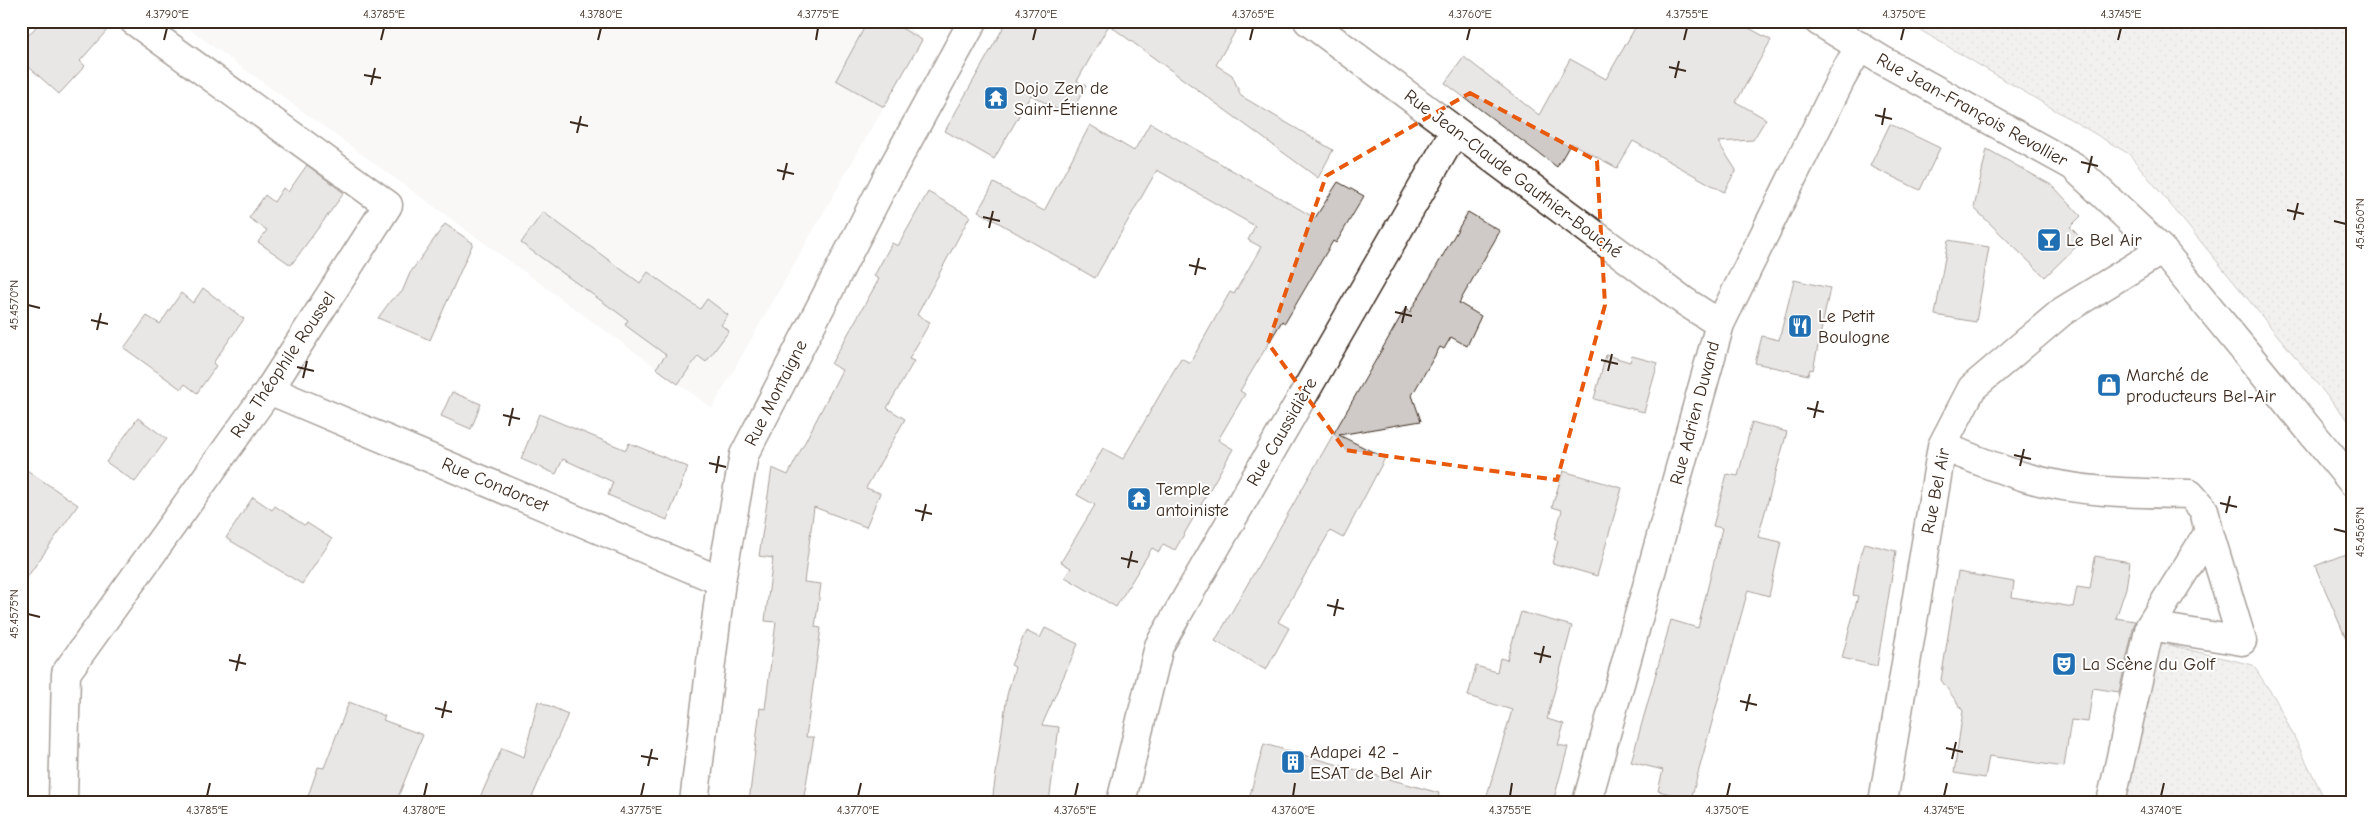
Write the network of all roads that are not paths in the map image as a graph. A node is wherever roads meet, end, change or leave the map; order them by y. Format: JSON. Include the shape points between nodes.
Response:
{"nodes":[{"id":1,"x":134,"y":21,"type":"edge"},
{"id":2,"x":973,"y":21,"type":"edge"},
{"id":3,"x":1308,"y":21,"type":"edge"},
{"id":4,"x":1828,"y":24,"type":"edge"},
{"id":5,"x":1860,"y":46,"type":"junction"},
{"id":6,"x":1455,"y":131,"type":"junction"},
{"id":7,"x":2162,"y":250,"type":"junction"},
{"id":8,"x":1720,"y":324,"type":"junction"},
{"id":9,"x":269,"y":390,"type":"junction"},
{"id":10,"x":1942,"y":446,"type":"junction"},
{"id":11,"x":2353,"y":483,"type":"edge"},
{"id":12,"x":2209,"y":532,"type":"junction"},
{"id":13,"x":721,"y":581,"type":"junction"},
{"id":14,"x":2150,"y":626,"type":"junction"},
{"id":15,"x":63,"y":802,"type":"edge"},
{"id":16,"x":694,"y":802,"type":"edge"},
{"id":17,"x":1121,"y":802,"type":"edge"},
{"id":18,"x":1587,"y":802,"type":"edge"},
{"id":19,"x":1883,"y":802,"type":"edge"},
{"id":20,"x":2111,"y":802,"type":"edge"}],
"edges":[{"from":1,"to":9,"type":"street","name":"Rue Théophile Roussel","via":[[388,205]]},
{"from":2,"to":13,"type":"street","name":"Rue Montaigne","via":[[886,180],[744,455]]},
{"from":3,"to":6,"type":"street","name":"Rue Jean-Claude Gauthier-Bouché"},
{"from":4,"to":5,"type":"street","name":"Rue Jean-François Revollier"},
{"from":5,"to":7,"type":"street","name":"Rue Jean-François Revollier","via":[[2073,166]]},
{"from":5,"to":8,"type":"street","name":"Rue Adrien Duvand","via":[[1841,78]]},
{"from":6,"to":8,"type":"street","name":"Rue Jean-Claude Gauthier-Bouché","via":[[1684,301]]},
{"from":6,"to":17,"type":"street","name":"Rue Caussidière","via":[[1158,646]]},
{"from":7,"to":10,"type":"street","name":"Rue Bel Air","via":[[2063,311],[1972,388]]},
{"from":7,"to":11,"type":"street","name":"Rue Jean-François Revollier"},
{"from":8,"to":18,"type":"street","name":"Rue Adrien Duvand"},
{"from":9,"to":13,"type":"street","name":"Rue Condorcet"},
{"from":9,"to":15,"type":"street","name":"Rue Théophile Roussel","via":[[66,673]]},
{"from":10,"to":12,"type":"street","via":[[2054,484],[2123,492],[2190,494],[2204,510]]},
{"from":10,"to":19,"type":"street","name":"Rue Bel Air"},
{"from":12,"to":14,"type":"street"},
{"from":12,"to":14,"type":"street","via":[[2242,641]]},
{"from":13,"to":16,"type":"street","name":"Rue Montaigne"},
{"from":14,"to":20,"type":"street"}]}
